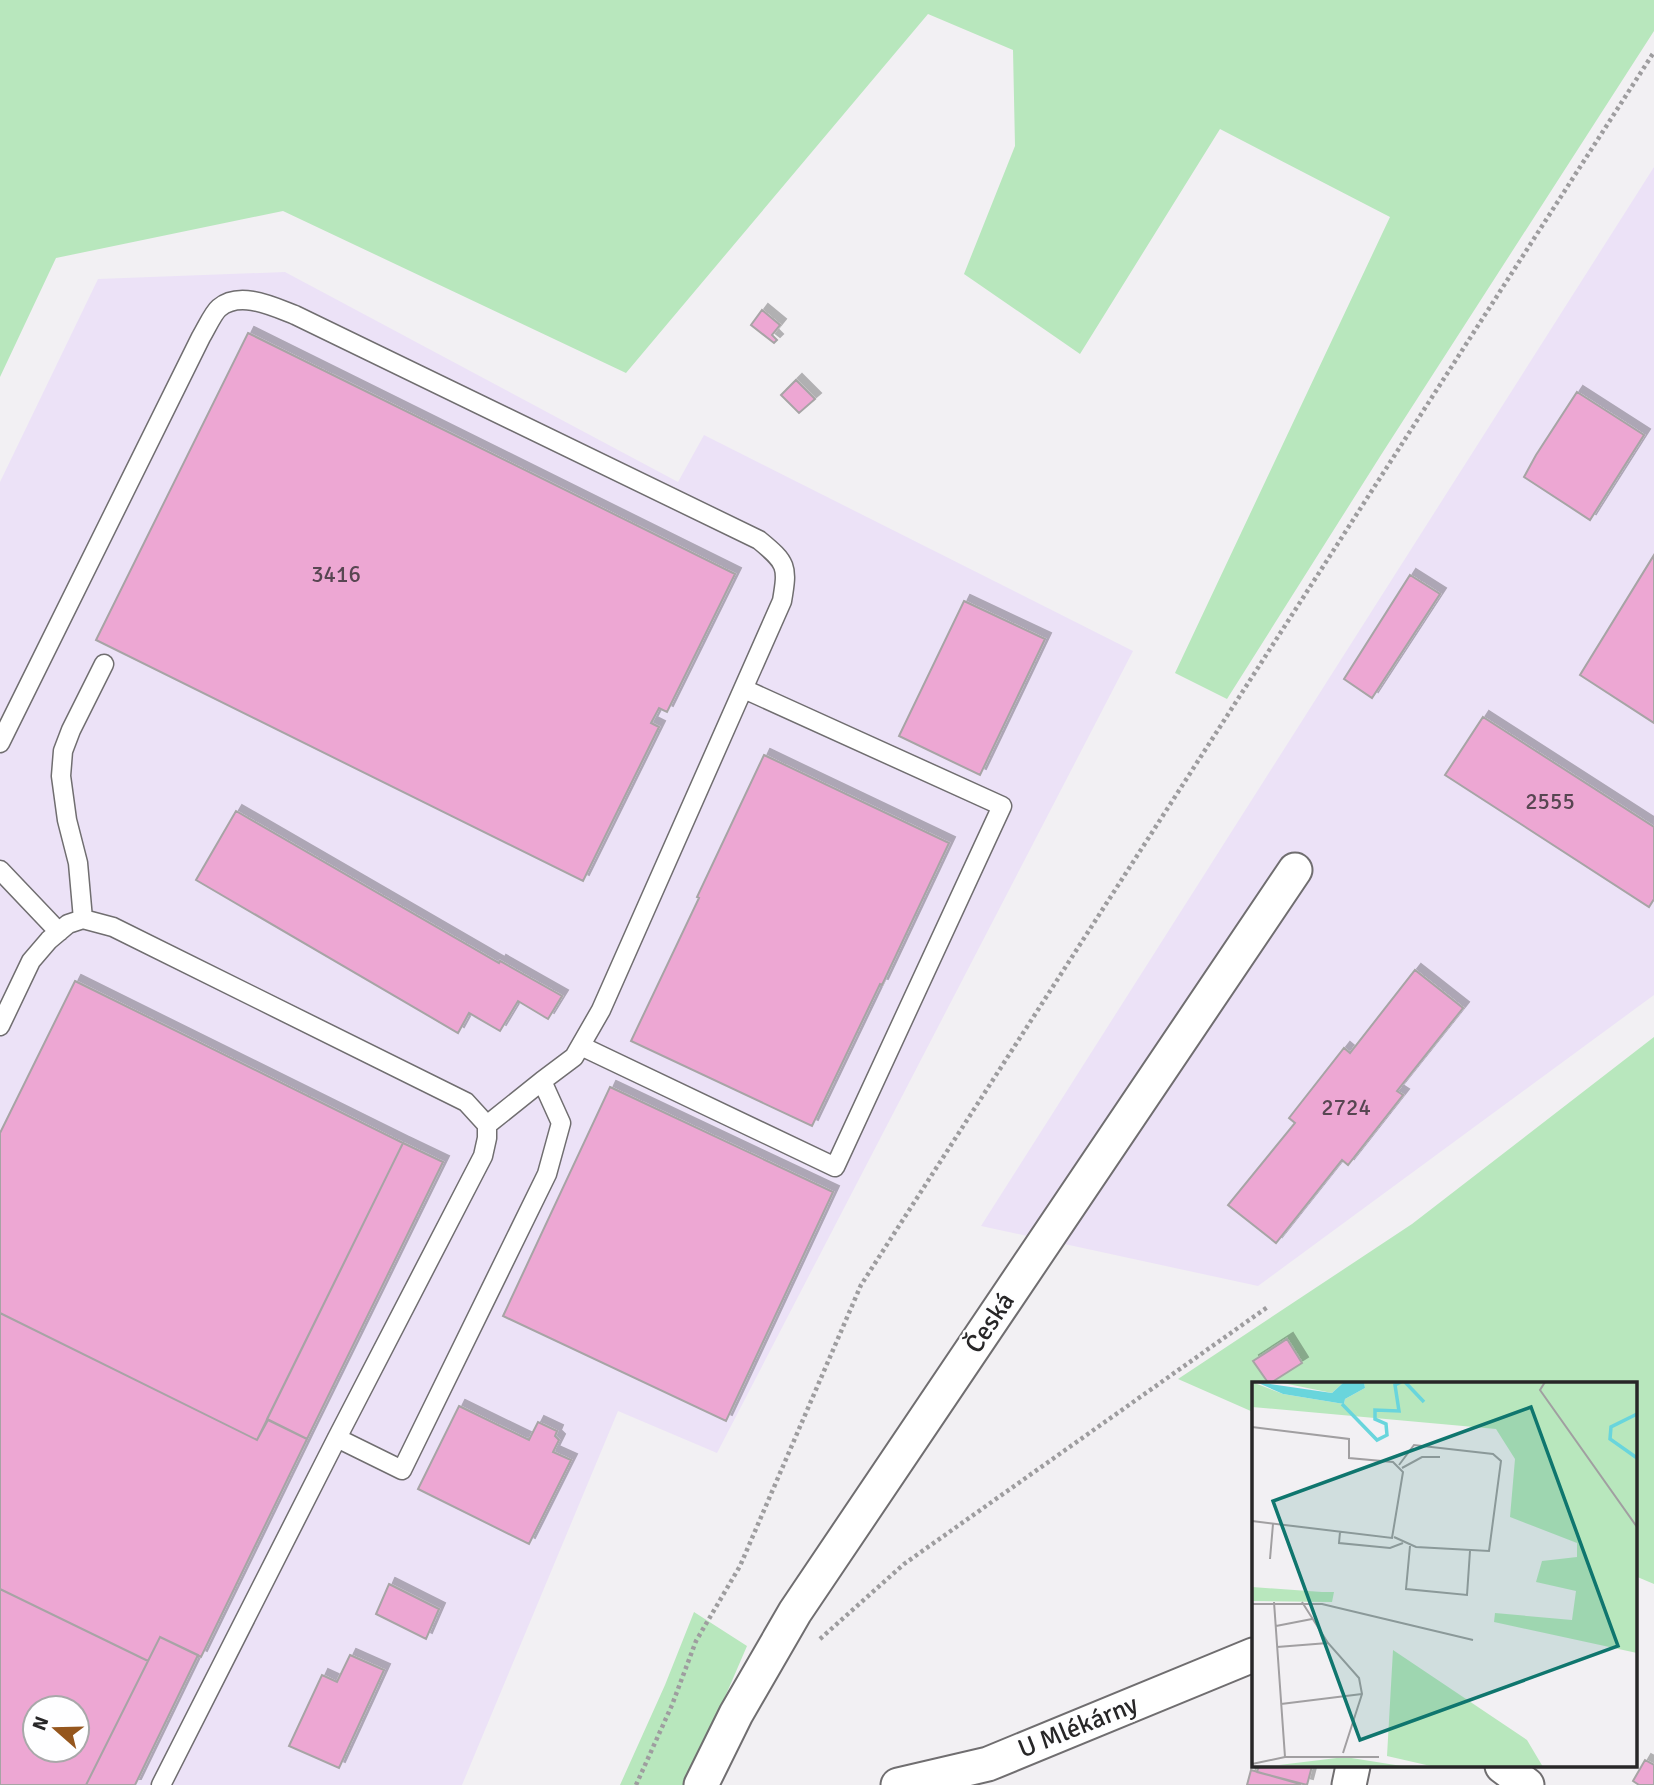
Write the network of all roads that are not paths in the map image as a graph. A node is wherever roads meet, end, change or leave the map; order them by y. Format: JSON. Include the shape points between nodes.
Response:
{"nodes":[{"id":1,"x":104,"y":664,"type":"dead end"},
{"id":2,"x":744,"y":688,"type":"junction"},
{"id":3,"x":0,"y":743,"type":"edge"},
{"id":4,"x":0,"y":870,"type":"edge"},
{"id":5,"x":1295,"y":870,"type":"dead end"},
{"id":6,"x":83,"y":919,"type":"junction"},
{"id":7,"x":60,"y":932,"type":"junction"},
{"id":8,"x":0,"y":1026,"type":"edge"},
{"id":9,"x":581,"y":1045,"type":"junction"},
{"id":10,"x":542,"y":1081,"type":"junction"},
{"id":11,"x":487,"y":1125,"type":"junction"},
{"id":12,"x":337,"y":1438,"type":"junction"},
{"id":13,"x":1252,"y":1656,"type":"edge"},
{"id":14,"x":1505,"y":1768,"type":"edge"},
{"id":15,"x":985,"y":1775,"type":"edge"},
{"id":16,"x":161,"y":1785,"type":"edge"},
{"id":17,"x":701,"y":1785,"type":"edge"},
{"id":18,"x":898,"y":1785,"type":"edge"},
{"id":19,"x":1527,"y":1785,"type":"edge"}],
"edges":[{"from":1,"to":6,"type":"lane","via":[[63,751],[61,776],[78,863]]},
{"from":2,"to":3,"type":"lane","via":[[782,601],[787,575],[780,558],[759,540],[295,315],[260,302],[236,300],[219,308],[201,337]]},
{"from":2,"to":9,"type":"lane","via":[[601,1010]]},
{"from":2,"to":9,"type":"lane","via":[[1002,806],[835,1167]]},
{"from":4,"to":7,"type":"lane"},
{"from":5,"to":17,"type":"street","name":"Česká","via":[[796,1612]]},
{"from":6,"to":7,"type":"lane"},
{"from":6,"to":11,"type":"lane","via":[[113,927],[466,1102]]},
{"from":7,"to":8,"type":"lane","via":[[31,961]]},
{"from":9,"to":10,"type":"lane","via":[[574,1057]]},
{"from":10,"to":11,"type":"lane"},
{"from":10,"to":12,"type":"lane","via":[[561,1123],[547,1174],[402,1470]]},
{"from":11,"to":12,"type":"lane","via":[[483,1156]]},
{"from":12,"to":16,"type":"lane"},
{"from":13,"to":15,"type":"street","name":"U Mlékárny"},
{"from":14,"to":19,"type":"street"},
{"from":15,"to":18,"type":"street","name":"U Mlékárny"}]}
